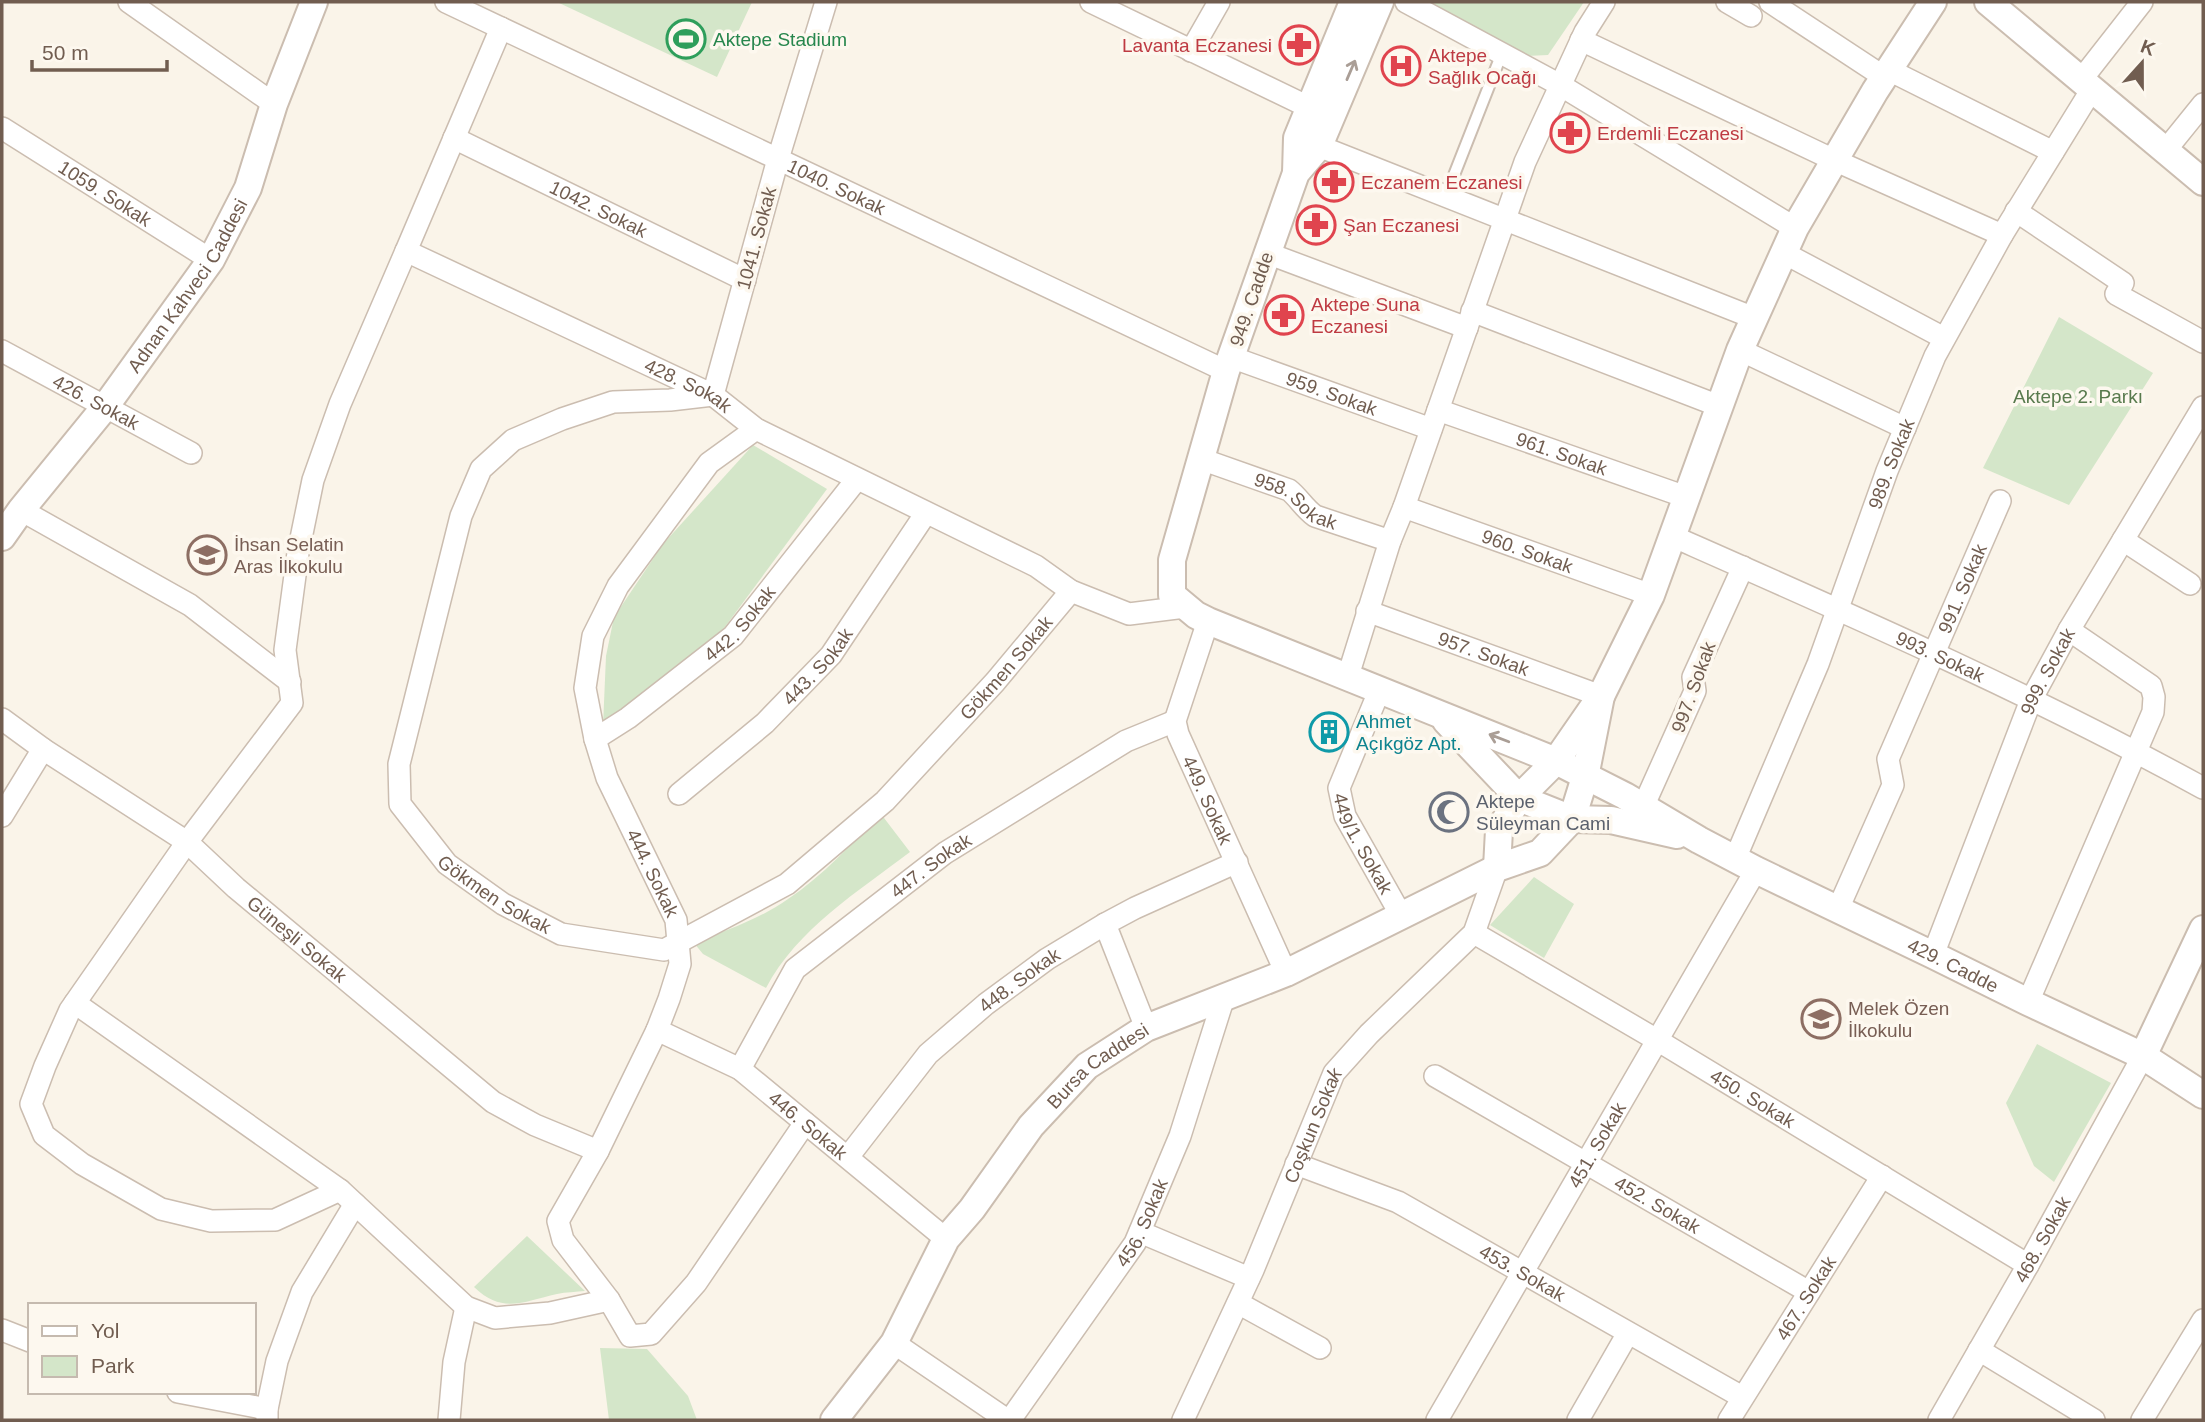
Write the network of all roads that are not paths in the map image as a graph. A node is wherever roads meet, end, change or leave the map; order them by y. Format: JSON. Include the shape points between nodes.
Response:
{"nodes":[{"id":1,"x":129,"y":2,"type":"edge"},
{"id":2,"x":314,"y":2,"type":"edge"},
{"id":3,"x":446,"y":2,"type":"edge"},
{"id":4,"x":826,"y":2,"type":"edge"},
{"id":5,"x":1091,"y":2,"type":"edge"},
{"id":6,"x":1219,"y":2,"type":"edge"},
{"id":7,"x":1353,"y":2,"type":"edge"},
{"id":8,"x":1383,"y":2,"type":"edge"},
{"id":9,"x":1406,"y":2,"type":"edge"},
{"id":10,"x":1604,"y":2,"type":"edge"},
{"id":11,"x":1727,"y":2,"type":"edge"},
{"id":12,"x":1770,"y":2,"type":"edge"},
{"id":13,"x":1933,"y":2,"type":"edge"},
{"id":14,"x":2142,"y":2,"type":"edge"},
{"id":15,"x":1997,"y":4,"type":"edge"},
{"id":16,"x":1751,"y":16,"type":"dead end"},
{"id":17,"x":500,"y":27,"type":"junction"},
{"id":18,"x":1581,"y":40,"type":"junction"},
{"id":19,"x":1191,"y":51,"type":"junction"},
{"id":20,"x":1500,"y":58,"type":"junction"},
{"id":21,"x":1886,"y":74,"type":"junction"},
{"id":22,"x":2087,"y":84,"type":"junction"},
{"id":23,"x":1558,"y":89,"type":"junction"},
{"id":24,"x":274,"y":104,"type":"junction"},
{"id":25,"x":2203,"y":104,"type":"edge"},
{"id":26,"x":1320,"y":113,"type":"junction"},
{"id":27,"x":2,"y":128,"type":"edge"},
{"id":28,"x":454,"y":138,"type":"junction"},
{"id":29,"x":2165,"y":151,"type":"junction"},
{"id":30,"x":1304,"y":152,"type":"junction"},
{"id":31,"x":2053,"y":152,"type":"junction"},
{"id":32,"x":778,"y":159,"type":"junction"},
{"id":33,"x":1835,"y":160,"type":"junction"},
{"id":34,"x":2203,"y":182,"type":"edge"},
{"id":35,"x":1445,"y":200,"type":"junction"},
{"id":36,"x":2016,"y":211,"type":"junction"},
{"id":37,"x":1504,"y":222,"type":"junction"},
{"id":38,"x":1795,"y":228,"type":"junction"},
{"id":39,"x":2001,"y":235,"type":"junction"},
{"id":40,"x":406,"y":251,"type":"junction"},
{"id":41,"x":1268,"y":253,"type":"junction"},
{"id":42,"x":1784,"y":253,"type":"junction"},
{"id":43,"x":211,"y":260,"type":"junction"},
{"id":44,"x":745,"y":280,"type":"junction"},
{"id":45,"x":1754,"y":318,"type":"junction"},
{"id":46,"x":1470,"y":319,"type":"junction"},
{"id":47,"x":1944,"y":338,"type":"junction"},
{"id":48,"x":2203,"y":342,"type":"edge"},
{"id":49,"x":1740,"y":350,"type":"junction"},
{"id":50,"x":2,"y":351,"type":"edge"},
{"id":51,"x":1228,"y":364,"type":"junction"},
{"id":52,"x":713,"y":395,"type":"junction"},
{"id":53,"x":1719,"y":406,"type":"junction"},
{"id":54,"x":105,"y":407,"type":"junction"},
{"id":55,"x":2203,"y":407,"type":"edge"},
{"id":56,"x":1435,"y":420,"type":"junction"},
{"id":57,"x":1905,"y":428,"type":"junction"},
{"id":58,"x":755,"y":429,"type":"junction"},
{"id":59,"x":191,"y":453,"type":"dead end"},
{"id":60,"x":1201,"y":460,"type":"junction"},
{"id":61,"x":857,"y":479,"type":"junction"},
{"id":62,"x":1686,"y":497,"type":"junction"},
{"id":63,"x":2000,"y":501,"type":"dead end"},
{"id":64,"x":1404,"y":507,"type":"junction"},
{"id":65,"x":21,"y":510,"type":"junction"},
{"id":66,"x":926,"y":513,"type":"junction"},
{"id":67,"x":1672,"y":536,"type":"junction"},
{"id":68,"x":2,"y":537,"type":"edge"},
{"id":69,"x":2123,"y":540,"type":"junction"},
{"id":70,"x":1390,"y":541,"type":"junction"},
{"id":71,"x":1743,"y":567,"type":"junction"},
{"id":72,"x":2190,"y":584,"type":"dead end"},
{"id":73,"x":1071,"y":591,"type":"junction"},
{"id":74,"x":1651,"y":595,"type":"junction"},
{"id":75,"x":1185,"y":607,"type":"junction"},
{"id":76,"x":1838,"y":610,"type":"junction"},
{"id":77,"x":1367,"y":611,"type":"junction"},
{"id":78,"x":1208,"y":621,"type":"junction"},
{"id":79,"x":2069,"y":629,"type":"junction"},
{"id":80,"x":1934,"y":654,"type":"junction"},
{"id":81,"x":1348,"y":676,"type":"junction"},
{"id":82,"x":290,"y":682,"type":"junction"},
{"id":83,"x":1380,"y":690,"type":"junction"},
{"id":84,"x":1601,"y":696,"type":"junction"},
{"id":85,"x":2031,"y":700,"type":"junction"},
{"id":86,"x":1441,"y":716,"type":"junction"},
{"id":87,"x":2,"y":719,"type":"edge"},
{"id":88,"x":1175,"y":721,"type":"junction"},
{"id":89,"x":595,"y":740,"type":"junction"},
{"id":90,"x":43,"y":748,"type":"junction"},
{"id":91,"x":2135,"y":750,"type":"junction"},
{"id":92,"x":1556,"y":761,"type":"junction"},
{"id":93,"x":1586,"y":777,"type":"junction"},
{"id":94,"x":2203,"y":788,"type":"edge"},
{"id":95,"x":679,"y":794,"type":"dead end"},
{"id":96,"x":1519,"y":797,"type":"junction"},
{"id":97,"x":1643,"y":807,"type":"junction"},
{"id":98,"x":2,"y":816,"type":"edge"},
{"id":99,"x":1572,"y":819,"type":"junction"},
{"id":100,"x":1699,"y":841,"type":"junction"},
{"id":101,"x":187,"y":842,"type":"junction"},
{"id":102,"x":1237,"y":862,"type":"junction"},
{"id":103,"x":1746,"y":865,"type":"junction"},
{"id":104,"x":1497,"y":868,"type":"junction"},
{"id":105,"x":1838,"y":909,"type":"junction"},
{"id":106,"x":1402,"y":917,"type":"junction"},
{"id":107,"x":1105,"y":924,"type":"junction"},
{"id":108,"x":2203,"y":929,"type":"edge"},
{"id":109,"x":1474,"y":933,"type":"junction"},
{"id":110,"x":678,"y":944,"type":"junction"},
{"id":111,"x":1933,"y":955,"type":"junction"},
{"id":112,"x":1286,"y":973,"type":"junction"},
{"id":113,"x":1223,"y":1000,"type":"junction"},
{"id":114,"x":2028,"y":1002,"type":"junction"},
{"id":115,"x":75,"y":1003,"type":"junction"},
{"id":116,"x":1146,"y":1028,"type":"junction"},
{"id":117,"x":657,"y":1030,"type":"junction"},
{"id":118,"x":1657,"y":1040,"type":"junction"},
{"id":119,"x":2143,"y":1056,"type":"junction"},
{"id":120,"x":740,"y":1069,"type":"junction"},
{"id":121,"x":1435,"y":1076,"type":"dead end"},
{"id":122,"x":2203,"y":1094,"type":"edge"},
{"id":123,"x":805,"y":1123,"type":"junction"},
{"id":124,"x":598,"y":1151,"type":"junction"},
{"id":125,"x":848,"y":1157,"type":"junction"},
{"id":126,"x":1587,"y":1162,"type":"junction"},
{"id":127,"x":1296,"y":1164,"type":"junction"},
{"id":128,"x":1882,"y":1176,"type":"junction"},
{"id":129,"x":348,"y":1197,"type":"junction"},
{"id":130,"x":1140,"y":1232,"type":"junction"},
{"id":131,"x":946,"y":1239,"type":"junction"},
{"id":132,"x":2028,"y":1265,"type":"junction"},
{"id":133,"x":1523,"y":1274,"type":"junction"},
{"id":134,"x":1249,"y":1278,"type":"junction"},
{"id":135,"x":1809,"y":1292,"type":"junction"},
{"id":136,"x":609,"y":1300,"type":"junction"},
{"id":137,"x":1238,"y":1303,"type":"junction"},
{"id":138,"x":466,"y":1307,"type":"junction"},
{"id":139,"x":2203,"y":1321,"type":"edge"},
{"id":140,"x":2,"y":1330,"type":"edge"},
{"id":141,"x":1628,"y":1333,"type":"junction"},
{"id":142,"x":28,"y":1340,"type":"edge"},
{"id":143,"x":894,"y":1343,"type":"junction"},
{"id":144,"x":1320,"y":1348,"type":"dead end"},
{"id":145,"x":1979,"y":1350,"type":"junction"},
{"id":146,"x":186,"y":1394,"type":"edge"},
{"id":147,"x":1742,"y":1397,"type":"junction"},
{"id":148,"x":267,"y":1415,"type":"edge"},
{"id":149,"x":449,"y":1420,"type":"edge"},
{"id":150,"x":834,"y":1420,"type":"edge"},
{"id":151,"x":1009,"y":1420,"type":"edge"},
{"id":152,"x":1182,"y":1420,"type":"edge"},
{"id":153,"x":1437,"y":1420,"type":"edge"},
{"id":154,"x":1578,"y":1420,"type":"edge"},
{"id":155,"x":1728,"y":1420,"type":"edge"},
{"id":156,"x":1939,"y":1420,"type":"edge"},
{"id":157,"x":2094,"y":1420,"type":"edge"},
{"id":158,"x":2142,"y":1420,"type":"edge"}],
"edges":[{"from":1,"to":24,"type":"street"},
{"from":2,"to":24,"type":"street","name":"Adnan Kahveci Caddesi"},
{"from":3,"to":17,"type":"street","name":"1040. Sokak"},
{"from":4,"to":32,"type":"street","name":"1041. Sokak"},
{"from":5,"to":19,"type":"street"},
{"from":6,"to":19,"type":"street"},
{"from":7,"to":26,"type":"street"},
{"from":8,"to":20,"type":"street"},
{"from":26,"to":8,"type":"street","name":"949. Cadde","one_way":true},
{"from":9,"to":20,"type":"street"},
{"from":10,"to":18,"type":"street"},
{"from":11,"to":16,"type":"street"},
{"from":12,"to":21,"type":"street"},
{"from":13,"to":21,"type":"street"},
{"from":14,"to":22,"type":"street","name":"989. Sokak"},
{"from":15,"to":22,"type":"street"},
{"from":17,"to":28,"type":"street"},
{"from":17,"to":32,"type":"street","name":"1040. Sokak"},
{"from":18,"to":23,"type":"street"},
{"from":18,"to":33,"type":"street"},
{"from":19,"to":26,"type":"street"},
{"from":20,"to":23,"type":"street"},
{"from":20,"to":35,"type":"lane"},
{"from":21,"to":31,"type":"street"},
{"from":21,"to":33,"type":"street"},
{"from":22,"to":29,"type":"street"},
{"from":22,"to":31,"type":"street","name":"989. Sokak"},
{"from":23,"to":37,"type":"street"},
{"from":23,"to":38,"type":"street"},
{"from":24,"to":43,"type":"street","name":"Adnan Kahveci Caddesi","via":[[248,188]]},
{"from":25,"to":29,"type":"street"},
{"from":26,"to":30,"type":"street","name":"949. Cadde"},
{"from":27,"to":43,"type":"street","name":"1059. Sokak"},
{"from":28,"to":40,"type":"street"},
{"from":28,"to":44,"type":"street","name":"1042. Sokak"},
{"from":29,"to":34,"type":"street"},
{"from":30,"to":35,"type":"street"},
{"from":30,"to":41,"type":"street","name":"949. Cadde"},
{"from":31,"to":36,"type":"street","name":"989. Sokak"},
{"from":32,"to":44,"type":"street","name":"1041. Sokak"},
{"from":32,"to":51,"type":"street","name":"1040. Sokak"},
{"from":33,"to":38,"type":"street"},
{"from":33,"to":39,"type":"street"},
{"from":35,"to":37,"type":"street"},
{"from":36,"to":39,"type":"street","name":"989. Sokak"},
{"from":36,"to":48,"type":"street","via":[[2123,283],[2116,294]]},
{"from":37,"to":45,"type":"street"},
{"from":37,"to":46,"type":"street"},
{"from":38,"to":42,"type":"street"},
{"from":39,"to":47,"type":"street","name":"989. Sokak"},
{"from":40,"to":52,"type":"street","name":"428. Sokak"},
{"from":40,"to":82,"type":"street","via":[[340,404],[313,480],[285,650]]},
{"from":41,"to":46,"type":"street"},
{"from":41,"to":51,"type":"street","name":"949. Cadde"},
{"from":42,"to":45,"type":"street"},
{"from":42,"to":47,"type":"street"},
{"from":43,"to":54,"type":"street","name":"Adnan Kahveci Caddesi"},
{"from":44,"to":52,"type":"street","name":"1041. Sokak"},
{"from":45,"to":49,"type":"street"},
{"from":46,"to":53,"type":"street"},
{"from":46,"to":56,"type":"street"},
{"from":47,"to":57,"type":"street","name":"989. Sokak"},
{"from":49,"to":53,"type":"street"},
{"from":49,"to":57,"type":"street"},
{"from":50,"to":54,"type":"street","name":"426. Sokak"},
{"from":51,"to":56,"type":"street","name":"959. Sokak"},
{"from":51,"to":60,"type":"street","name":"949. Cadde"},
{"from":52,"to":58,"type":"street","name":"428. Sokak"},
{"from":52,"to":110,"type":"street","name":"Gökmen Sokak","via":[[613,402],[513,440],[481,469],[461,516],[399,764],[400,804],[447,864],[503,904],[561,934],[664,950]]},
{"from":53,"to":62,"type":"street"},
{"from":54,"to":59,"type":"street","name":"426. Sokak"},
{"from":54,"to":65,"type":"street","name":"Adnan Kahveci Caddesi"},
{"from":55,"to":69,"type":"street","name":"999. Sokak"},
{"from":56,"to":62,"type":"street","name":"961. Sokak"},
{"from":56,"to":64,"type":"street"},
{"from":57,"to":76,"type":"street","name":"989. Sokak"},
{"from":58,"to":61,"type":"street","name":"428. Sokak"},
{"from":58,"to":89,"type":"street","name":"444. Sokak","via":[[709,463],[618,586],[593,636],[585,688]]},
{"from":60,"to":70,"type":"street","name":"958. Sokak","via":[[1289,489],[1315,516]]},
{"from":60,"to":75,"type":"street","name":"949. Cadde","via":[[1172,560],[1172,595]]},
{"from":61,"to":66,"type":"street","name":"428. Sokak"},
{"from":61,"to":89,"type":"street","name":"442. Sokak","via":[[733,636]]},
{"from":62,"to":67,"type":"street"},
{"from":63,"to":80,"type":"street","name":"991. Sokak"},
{"from":64,"to":70,"type":"street"},
{"from":64,"to":74,"type":"street","name":"960. Sokak"},
{"from":65,"to":68,"type":"street","name":"Adnan Kahveci Caddesi"},
{"from":65,"to":82,"type":"street","via":[[190,605]]},
{"from":66,"to":73,"type":"street","name":"428. Sokak","via":[[1036,566]]},
{"from":66,"to":95,"type":"street","name":"443. Sokak","via":[[831,655],[765,723]]},
{"from":67,"to":71,"type":"street","name":"993. Sokak"},
{"from":67,"to":74,"type":"street"},
{"from":69,"to":72,"type":"street"},
{"from":69,"to":79,"type":"street","name":"999. Sokak"},
{"from":70,"to":77,"type":"street"},
{"from":71,"to":76,"type":"street","name":"993. Sokak"},
{"from":71,"to":97,"type":"street","name":"997. Sokak","via":[[1693,677],[1695,691]]},
{"from":73,"to":75,"type":"street","name":"428. Sokak","via":[[1129,614]]},
{"from":73,"to":110,"type":"street","name":"Gökmen Sokak","via":[[885,801],[787,884]]},
{"from":74,"to":84,"type":"street"},
{"from":75,"to":78,"type":"street"},
{"from":76,"to":80,"type":"street","name":"993. Sokak"},
{"from":76,"to":103,"type":"street","name":"989. Sokak"},
{"from":77,"to":81,"type":"street"},
{"from":77,"to":84,"type":"street","name":"957. Sokak"},
{"from":78,"to":81,"type":"street"},
{"from":78,"to":88,"type":"street"},
{"from":79,"to":85,"type":"street","name":"999. Sokak"},
{"from":79,"to":91,"type":"street","via":[[2151,686],[2153,712]]},
{"from":80,"to":85,"type":"street","name":"993. Sokak"},
{"from":80,"to":105,"type":"street","name":"991. Sokak","via":[[1888,759],[1893,785]]},
{"from":81,"to":83,"type":"street"},
{"from":82,"to":101,"type":"street","via":[[292,703]]},
{"from":83,"to":86,"type":"street"},
{"from":83,"to":106,"type":"street","name":"449/1. Sokak","via":[[1339,788],[1345,816]]},
{"from":84,"to":92,"type":"street"},
{"from":84,"to":93,"type":"street"},
{"from":85,"to":91,"type":"street","name":"993. Sokak"},
{"from":85,"to":111,"type":"street","name":"999. Sokak"},
{"from":92,"to":86,"type":"street","one_way":true},
{"from":86,"to":96,"type":"street"},
{"from":87,"to":90,"type":"street","name":"Güneşli Sokak"},
{"from":88,"to":102,"type":"street","name":"449. Sokak"},
{"from":88,"to":120,"type":"street","name":"447. Sokak","via":[[1126,741],[945,853],[795,969]]},
{"from":89,"to":110,"type":"street","name":"444. Sokak","via":[[607,778],[676,920]]},
{"from":90,"to":98,"type":"street"},
{"from":90,"to":101,"type":"street","name":"Güneşli Sokak"},
{"from":91,"to":94,"type":"street","name":"993. Sokak"},
{"from":91,"to":114,"type":"street"},
{"from":92,"to":93,"type":"street"},
{"from":92,"to":96,"type":"street"},
{"from":93,"to":97,"type":"street"},
{"from":93,"to":99,"type":"street"},
{"from":96,"to":99,"type":"street"},
{"from":96,"to":104,"type":"street","via":[[1499,830]]},
{"from":97,"to":100,"type":"street"},
{"from":99,"to":100,"type":"street","via":[[1611,820]]},
{"from":99,"to":104,"type":"street","name":"Bursa Caddesi","via":[[1540,853]]},
{"from":100,"to":103,"type":"street","name":"429. Cadde"},
{"from":101,"to":115,"type":"street"},
{"from":101,"to":124,"type":"street","name":"Güneşli Sokak","via":[[493,1102]]},
{"from":102,"to":107,"type":"street","name":"448. Sokak"},
{"from":102,"to":112,"type":"street","name":"449. Sokak"},
{"from":103,"to":105,"type":"street","name":"429. Cadde"},
{"from":103,"to":118,"type":"street","name":"451. Sokak"},
{"from":104,"to":106,"type":"street","name":"Bursa Caddesi"},
{"from":104,"to":109,"type":"street","name":"Coşkun Sokak"},
{"from":105,"to":111,"type":"street","name":"429. Cadde"},
{"from":106,"to":112,"type":"street","name":"Bursa Caddesi"},
{"from":107,"to":116,"type":"street"},
{"from":107,"to":125,"type":"street","name":"448. Sokak","via":[[996,996],[928,1054]]},
{"from":108,"to":119,"type":"street"},
{"from":109,"to":118,"type":"street","name":"450. Sokak"},
{"from":109,"to":127,"type":"street","name":"Coşkun Sokak","via":[[1334,1073]]},
{"from":110,"to":117,"type":"street","name":"444. Sokak","via":[[680,964]]},
{"from":111,"to":114,"type":"street","name":"429. Cadde"},
{"from":112,"to":113,"type":"street","name":"Bursa Caddesi"},
{"from":113,"to":116,"type":"street","name":"Bursa Caddesi"},
{"from":113,"to":130,"type":"street","name":"456. Sokak","via":[[1180,1136]]},
{"from":114,"to":119,"type":"street","name":"429. Cadde"},
{"from":115,"to":129,"type":"street"},
{"from":115,"to":129,"type":"street","via":[[31,1104],[44,1135],[82,1164],[161,1209],[211,1221],[275,1220]]},
{"from":116,"to":131,"type":"street","name":"Bursa Caddesi","via":[[1087,1066],[1031,1126]]},
{"from":117,"to":120,"type":"street","name":"446. Sokak"},
{"from":117,"to":124,"type":"street","name":"444. Sokak"},
{"from":118,"to":126,"type":"street","name":"451. Sokak"},
{"from":118,"to":128,"type":"street","name":"450. Sokak"},
{"from":119,"to":122,"type":"street","name":"429. Cadde"},
{"from":119,"to":132,"type":"street","name":"468. Sokak"},
{"from":120,"to":123,"type":"street","name":"446. Sokak"},
{"from":121,"to":126,"type":"street","name":"452. Sokak"},
{"from":123,"to":125,"type":"street","name":"446. Sokak"},
{"from":123,"to":136,"type":"street","name":"444. Sokak","via":[[696,1283],[651,1335],[630,1336]]},
{"from":124,"to":136,"type":"street","name":"444. Sokak","via":[[558,1221],[563,1240]]},
{"from":125,"to":131,"type":"street","name":"446. Sokak"},
{"from":126,"to":133,"type":"street","name":"451. Sokak"},
{"from":126,"to":135,"type":"street","name":"452. Sokak"},
{"from":127,"to":133,"type":"street","name":"453. Sokak","via":[[1398,1202]]},
{"from":127,"to":134,"type":"street","name":"Coşkun Sokak"},
{"from":128,"to":132,"type":"street","name":"450. Sokak"},
{"from":128,"to":135,"type":"street","name":"467. Sokak"},
{"from":129,"to":138,"type":"street"},
{"from":129,"to":148,"type":"street","via":[[302,1293],[277,1361]]},
{"from":130,"to":134,"type":"street"},
{"from":130,"to":151,"type":"street","name":"456. Sokak"},
{"from":131,"to":143,"type":"street","name":"Bursa Caddesi"},
{"from":132,"to":145,"type":"street","name":"468. Sokak"},
{"from":133,"to":141,"type":"street","name":"453. Sokak"},
{"from":133,"to":153,"type":"street","name":"451. Sokak"},
{"from":134,"to":137,"type":"street","name":"Coşkun Sokak"},
{"from":135,"to":147,"type":"street","name":"467. Sokak"},
{"from":136,"to":138,"type":"street","via":[[550,1313],[495,1318]]},
{"from":137,"to":144,"type":"street"},
{"from":137,"to":152,"type":"street","name":"Coşkun Sokak"},
{"from":138,"to":149,"type":"street","via":[[454,1362]]},
{"from":139,"to":158,"type":"street"},
{"from":140,"to":142,"type":"street"},
{"from":141,"to":147,"type":"street","name":"453. Sokak"},
{"from":141,"to":154,"type":"street"},
{"from":143,"to":150,"type":"street","name":"Bursa Caddesi"},
{"from":143,"to":151,"type":"street"},
{"from":145,"to":156,"type":"street","name":"468. Sokak"},
{"from":145,"to":157,"type":"street"},
{"from":146,"to":148,"type":"street"},
{"from":147,"to":155,"type":"street","name":"467. Sokak"}]}
